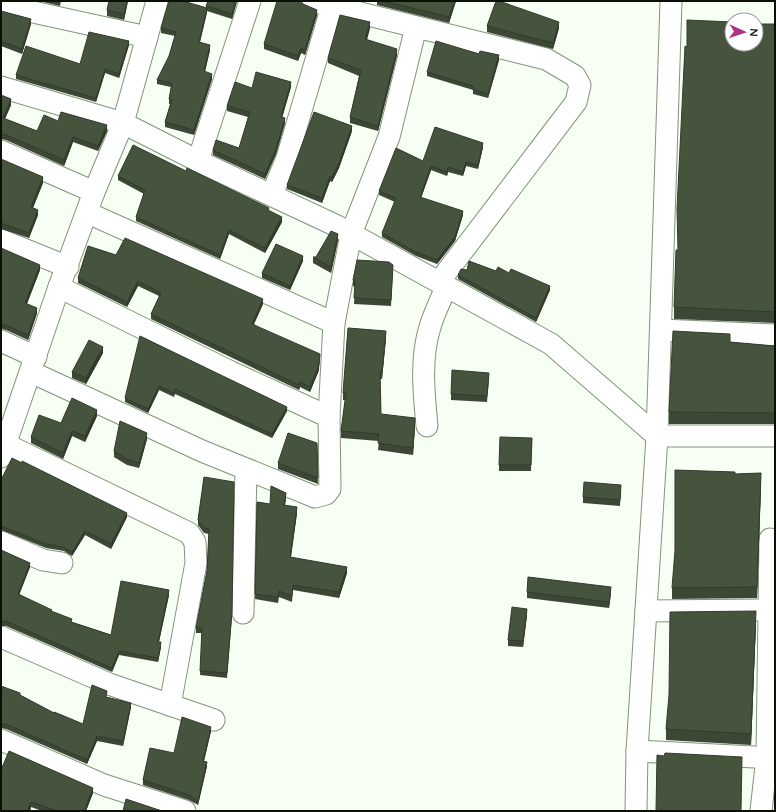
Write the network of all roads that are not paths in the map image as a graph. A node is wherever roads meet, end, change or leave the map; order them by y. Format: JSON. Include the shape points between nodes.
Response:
{"nodes":[{"id":1,"x":157,"y":1,"type":"edge"},
{"id":2,"x":250,"y":1,"type":"edge"},
{"id":3,"x":312,"y":1,"type":"edge"},
{"id":4,"x":671,"y":1,"type":"edge"},
{"id":5,"x":1,"y":5,"type":"edge"},
{"id":6,"x":332,"y":6,"type":"junction"},
{"id":7,"x":416,"y":27,"type":"junction"},
{"id":8,"x":147,"y":37,"type":"junction"},
{"id":9,"x":1,"y":87,"type":"edge"},
{"id":10,"x":123,"y":123,"type":"junction"},
{"id":11,"x":1,"y":151,"type":"edge"},
{"id":12,"x":198,"y":161,"type":"junction"},
{"id":13,"x":94,"y":192,"type":"junction"},
{"id":14,"x":272,"y":194,"type":"junction"},
{"id":15,"x":88,"y":213,"type":"junction"},
{"id":16,"x":351,"y":234,"type":"junction"},
{"id":17,"x":1,"y":240,"type":"edge"},
{"id":18,"x":68,"y":267,"type":"junction"},
{"id":19,"x":442,"y":284,"type":"junction"},
{"id":20,"x":59,"y":287,"type":"junction"},
{"id":21,"x":334,"y":323,"type":"junction"},
{"id":22,"x":662,"y":330,"type":"junction"},
{"id":23,"x":775,"y":335,"type":"edge"},
{"id":24,"x":1,"y":341,"type":"edge"},
{"id":25,"x":33,"y":364,"type":"junction"},
{"id":26,"x":329,"y":417,"type":"junction"},
{"id":27,"x":427,"y":426,"type":"dead end"},
{"id":28,"x":658,"y":436,"type":"junction"},
{"id":29,"x":775,"y":436,"type":"edge"},
{"id":30,"x":2,"y":448,"type":"edge"},
{"id":31,"x":246,"y":469,"type":"junction"},
{"id":32,"x":770,"y":539,"type":"dead end"},
{"id":33,"x":1,"y":542,"type":"edge"},
{"id":34,"x":62,"y":563,"type":"dead end"},
{"id":35,"x":769,"y":610,"type":"junction"},
{"id":36,"x":646,"y":611,"type":"junction"},
{"id":37,"x":243,"y":612,"type":"dead end"},
{"id":38,"x":1,"y":637,"type":"edge"},
{"id":39,"x":170,"y":705,"type":"junction"},
{"id":40,"x":214,"y":720,"type":"dead end"},
{"id":41,"x":1,"y":740,"type":"edge"},
{"id":42,"x":637,"y":751,"type":"junction"},
{"id":43,"x":771,"y":757,"type":"edge"},
{"id":44,"x":185,"y":811,"type":"edge"},
{"id":45,"x":636,"y":811,"type":"edge"},
{"id":46,"x":761,"y":811,"type":"edge"}],
"edges":[{"from":1,"to":8,"type":"street"},
{"from":2,"to":12,"type":"street"},
{"from":3,"to":6,"type":"street"},
{"from":4,"to":22,"type":"street"},
{"from":5,"to":8,"type":"street"},
{"from":6,"to":7,"type":"street"},
{"from":6,"to":14,"type":"street","via":[[287,158]]},
{"from":7,"to":16,"type":"street","via":[[389,137]]},
{"from":7,"to":19,"type":"street","via":[[546,59],[575,76],[580,85],[576,102]]},
{"from":8,"to":10,"type":"street"},
{"from":9,"to":10,"type":"street"},
{"from":10,"to":12,"type":"street"},
{"from":10,"to":13,"type":"street"},
{"from":11,"to":13,"type":"street"},
{"from":12,"to":14,"type":"street"},
{"from":13,"to":15,"type":"street"},
{"from":14,"to":16,"type":"street"},
{"from":15,"to":18,"type":"street"},
{"from":15,"to":21,"type":"street"},
{"from":16,"to":19,"type":"street"},
{"from":16,"to":21,"type":"street"},
{"from":17,"to":18,"type":"street"},
{"from":18,"to":20,"type":"street"},
{"from":19,"to":27,"type":"street","via":[[426,352],[423,387]]},
{"from":19,"to":28,"type":"street","via":[[551,344]]},
{"from":20,"to":25,"type":"street"},
{"from":20,"to":26,"type":"street"},
{"from":21,"to":26,"type":"street"},
{"from":22,"to":23,"type":"street"},
{"from":22,"to":28,"type":"street"},
{"from":24,"to":25,"type":"street"},
{"from":25,"to":30,"type":"street"},
{"from":25,"to":31,"type":"street","via":[[202,451]]},
{"from":26,"to":31,"type":"street","via":[[330,490],[326,494],[315,497]]},
{"from":28,"to":29,"type":"street"},
{"from":28,"to":36,"type":"street"},
{"from":30,"to":39,"type":"street","via":[[189,533],[195,542],[196,563]]},
{"from":31,"to":37,"type":"street"},
{"from":32,"to":35,"type":"street"},
{"from":33,"to":34,"type":"street","via":[[43,560]]},
{"from":35,"to":36,"type":"street"},
{"from":35,"to":43,"type":"street"},
{"from":36,"to":42,"type":"street"},
{"from":38,"to":39,"type":"street","via":[[108,684]]},
{"from":39,"to":40,"type":"street"},
{"from":41,"to":44,"type":"street","via":[[104,785]]},
{"from":42,"to":43,"type":"street"},
{"from":42,"to":45,"type":"street"},
{"from":43,"to":46,"type":"street"}]}
